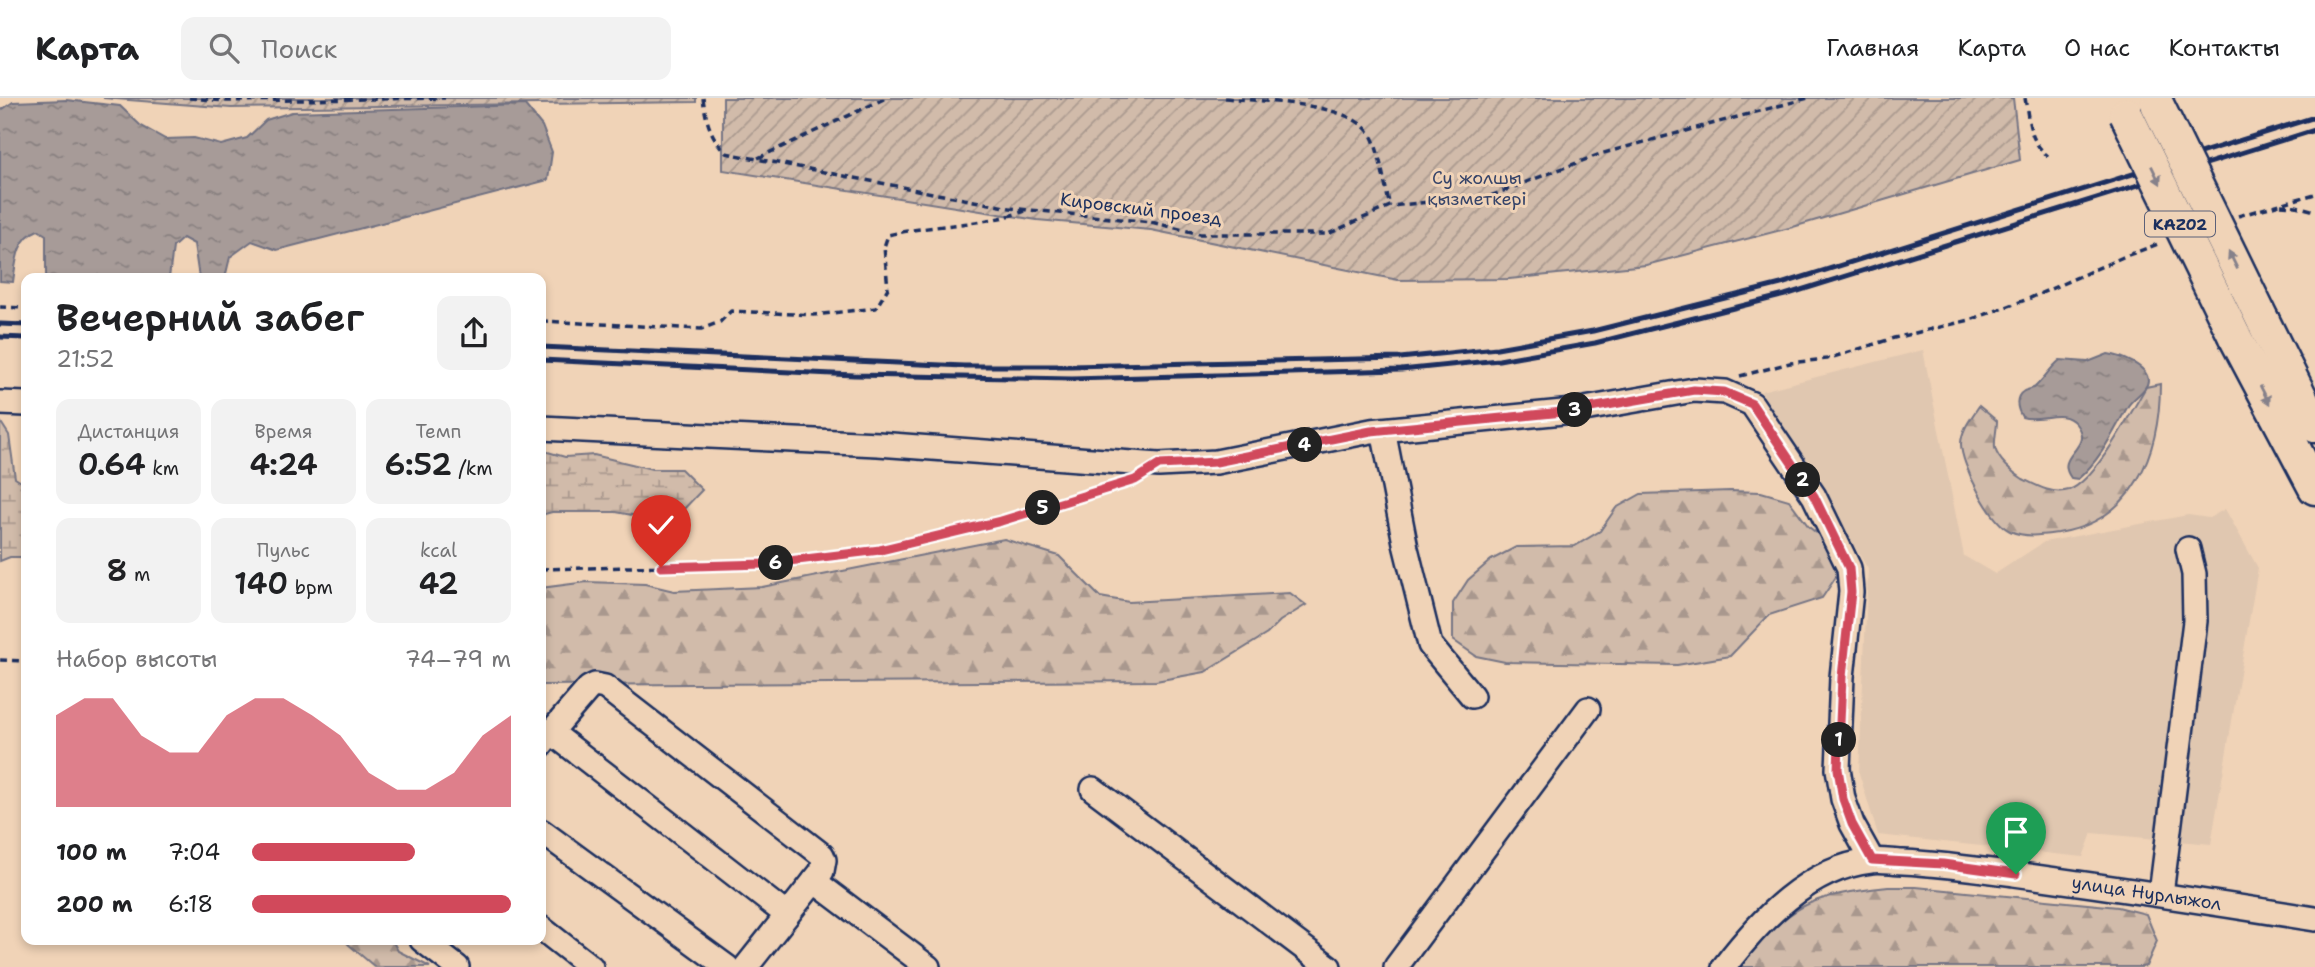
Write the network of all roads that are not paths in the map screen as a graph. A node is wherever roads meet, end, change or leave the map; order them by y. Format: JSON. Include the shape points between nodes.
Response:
{"nodes":[{"id":1,"x":2156,"y":101,"type":"edge"},
{"id":2,"x":2122,"y":106,"type":"edge"},
{"id":3,"x":0,"y":402,"type":"edge"},
{"id":4,"x":21,"y":404,"type":"edge"},
{"id":5,"x":2315,"y":426,"type":"edge"},
{"id":6,"x":546,"y":428,"type":"edge"},
{"id":7,"x":1383,"y":430,"type":"junction"},
{"id":8,"x":2315,"y":488,"type":"edge"},
{"id":9,"x":2188,"y":549,"type":"dead end"},
{"id":10,"x":1472,"y":696,"type":"dead end"},
{"id":11,"x":1588,"y":709,"type":"dead end"},
{"id":12,"x":546,"y":738,"type":"edge"},
{"id":13,"x":1093,"y":789,"type":"dead end"},
{"id":14,"x":546,"y":835,"type":"edge"},
{"id":15,"x":1872,"y":860,"type":"junction"},
{"id":16,"x":814,"y":881,"type":"junction"},
{"id":17,"x":2161,"y":894,"type":"junction"},
{"id":18,"x":787,"y":915,"type":"junction"},
{"id":19,"x":2315,"y":919,"type":"edge"},
{"id":20,"x":546,"y":932,"type":"edge"},
{"id":21,"x":428,"y":945,"type":"edge"},
{"id":22,"x":457,"y":967,"type":"edge"},
{"id":23,"x":591,"y":967,"type":"edge"},
{"id":24,"x":727,"y":967,"type":"edge"},
{"id":25,"x":746,"y":967,"type":"edge"},
{"id":26,"x":928,"y":967,"type":"edge"},
{"id":27,"x":1329,"y":967,"type":"edge"},
{"id":28,"x":1396,"y":967,"type":"edge"},
{"id":29,"x":1724,"y":967,"type":"edge"}],
"edges":[{"from":5,"to":1,"type":"highway","number":"KAZ02","one_way":true,"bridge":true},
{"from":2,"to":8,"type":"highway","number":"KAZ02","one_way":true,"bridge":true},
{"from":3,"to":4,"type":"street"},
{"from":6,"to":7,"type":"street","via":[[878,444],[1159,465],[1216,462]]},
{"from":7,"to":10,"type":"street","via":[[1430,645]]},
{"from":7,"to":15,"type":"street","via":[[1573,411],[1694,390],[1724,392],[1752,404],[1814,496],[1849,568],[1838,769],[1852,824]]},
{"from":9,"to":17,"type":"street","via":[[2195,584],[2195,621]]},
{"from":11,"to":28,"type":"street"},
{"from":12,"to":16,"type":"street","via":[[589,688],[605,687],[822,855],[824,866]]},
{"from":12,"to":18,"type":"street"},
{"from":13,"to":27,"type":"street"},
{"from":14,"to":24,"type":"street"},
{"from":15,"to":17,"type":"street","name":"улица Нурлыжол","via":[[1943,864]]},
{"from":15,"to":29,"type":"street","name":"улица Нурлыжол","via":[[1820,878],[1795,893],[1744,940]]},
{"from":16,"to":18,"type":"street"},
{"from":16,"to":26,"type":"street"},
{"from":17,"to":19,"type":"street","name":"улица Нурлыжол"},
{"from":18,"to":25,"type":"street"},
{"from":20,"to":23,"type":"street"},
{"from":21,"to":22,"type":"street"}]}
